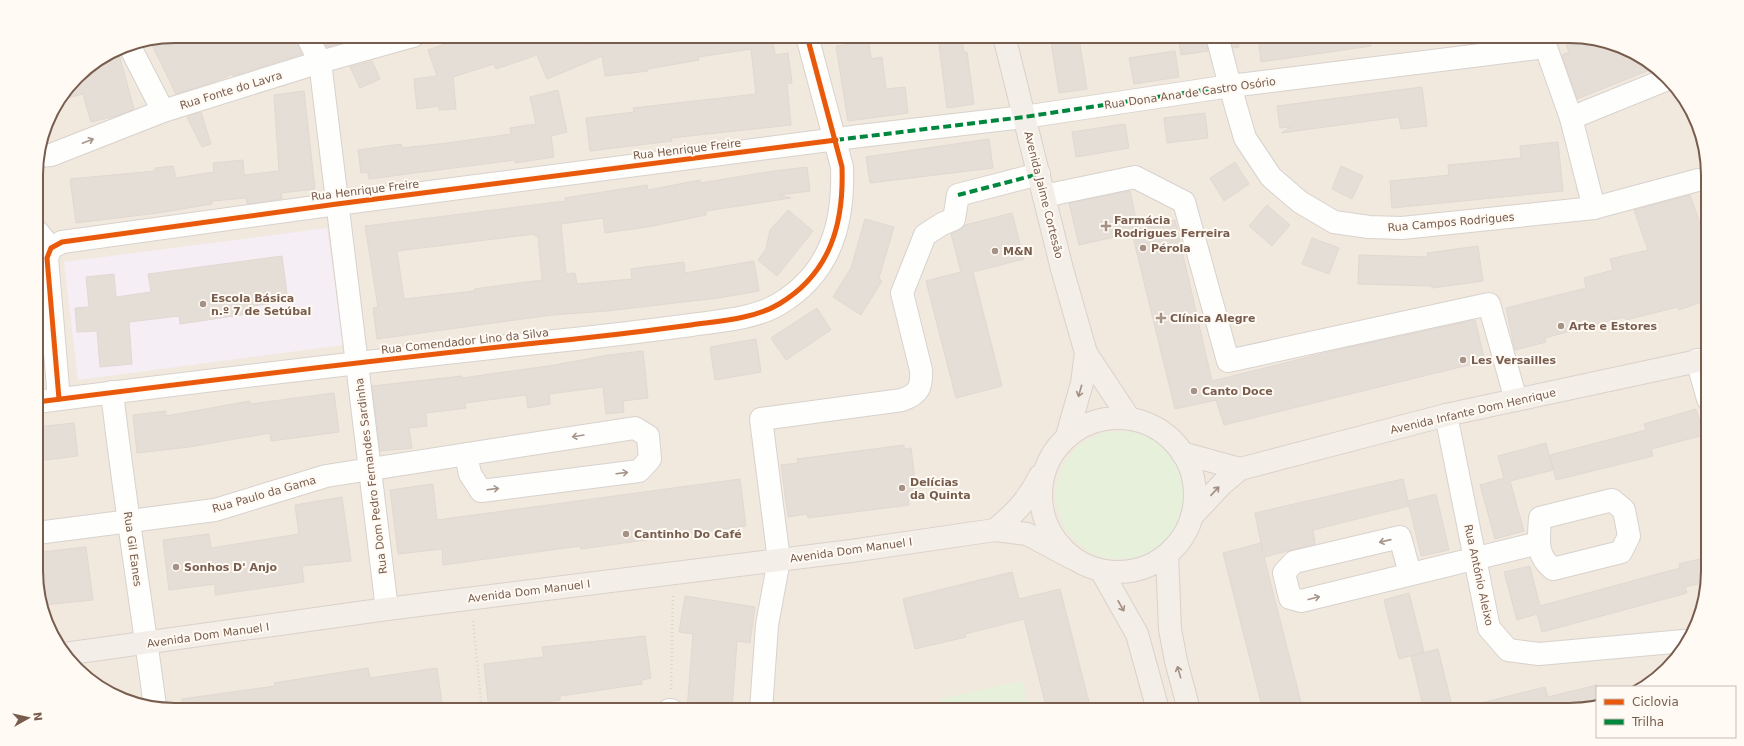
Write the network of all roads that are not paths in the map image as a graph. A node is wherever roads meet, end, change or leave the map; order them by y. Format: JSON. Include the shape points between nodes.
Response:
{"nodes":[{"id":1,"x":310,"y":43,"type":"edge"},
{"id":2,"x":388,"y":43,"type":"edge"},
{"id":3,"x":809,"y":43,"type":"edge"},
{"id":4,"x":1006,"y":43,"type":"edge"},
{"id":5,"x":1219,"y":43,"type":"edge"},
{"id":6,"x":1530,"y":43,"type":"edge"},
{"id":7,"x":1545,"y":43,"type":"edge"},
{"id":8,"x":132,"y":51,"type":"edge"},
{"id":9,"x":320,"y":62,"type":"junction"},
{"id":10,"x":1661,"y":81,"type":"edge"},
{"id":11,"x":1230,"y":86,"type":"junction"},
{"id":12,"x":163,"y":111,"type":"junction"},
{"id":13,"x":1024,"y":116,"type":"junction"},
{"id":14,"x":1571,"y":118,"type":"junction"},
{"id":15,"x":836,"y":140,"type":"junction"},
{"id":16,"x":45,"y":155,"type":"edge"},
{"id":17,"x":1039,"y":174,"type":"junction"},
{"id":18,"x":1698,"y":180,"type":"dead end"},
{"id":19,"x":1044,"y":196,"type":"junction"},
{"id":20,"x":337,"y":204,"type":"junction"},
{"id":21,"x":1594,"y":208,"type":"junction"},
{"id":22,"x":43,"y":238,"type":"edge"},
{"id":23,"x":51,"y":248,"type":"junction"},
{"id":24,"x":1086,"y":353,"type":"junction"},
{"id":25,"x":1701,"y":360,"type":"edge"},
{"id":26,"x":357,"y":362,"type":"junction"},
{"id":27,"x":112,"y":392,"type":"junction"},
{"id":28,"x":58,"y":399,"type":"junction"},
{"id":29,"x":1516,"y":400,"type":"junction"},
{"id":30,"x":43,"y":401,"type":"edge"},
{"id":31,"x":1446,"y":415,"type":"junction"},
{"id":32,"x":1129,"y":418,"type":"junction"},
{"id":33,"x":1067,"y":436,"type":"junction"},
{"id":34,"x":1182,"y":452,"type":"junction"},
{"id":35,"x":466,"y":454,"type":"junction"},
{"id":36,"x":1050,"y":457,"type":"junction"},
{"id":37,"x":371,"y":469,"type":"junction"},
{"id":38,"x":1240,"y":470,"type":"junction"},
{"id":39,"x":1192,"y":516,"type":"junction"},
{"id":40,"x":130,"y":520,"type":"junction"},
{"id":41,"x":995,"y":530,"type":"junction"},
{"id":42,"x":43,"y":532,"type":"edge"},
{"id":43,"x":1539,"y":543,"type":"dead end"},
{"id":44,"x":1167,"y":555,"type":"junction"},
{"id":45,"x":1072,"y":558,"type":"junction"},
{"id":46,"x":1475,"y":558,"type":"junction"},
{"id":47,"x":779,"y":560,"type":"junction"},
{"id":48,"x":1102,"y":572,"type":"junction"},
{"id":49,"x":1410,"y":574,"type":"junction"},
{"id":50,"x":387,"y":609,"type":"junction"},
{"id":51,"x":1680,"y":641,"type":"edge"},
{"id":52,"x":146,"y":644,"type":"junction"},
{"id":53,"x":72,"y":653,"type":"edge"},
{"id":54,"x":154,"y":701,"type":"edge"},
{"id":55,"x":761,"y":703,"type":"edge"},
{"id":56,"x":1156,"y":703,"type":"edge"},
{"id":57,"x":1187,"y":703,"type":"edge"}],
"edges":[{"from":1,"to":9,"type":"street","name":"Rua Dom Pedro Fernandes Sardinha"},
{"from":2,"to":9,"type":"street","name":"Rua Fonte do Lavra"},
{"from":3,"to":15,"type":"street","name":"Rua Comendador Lino da Silva"},
{"from":4,"to":13,"type":"main road","name":"Avenida Jaime Cortesão"},
{"from":5,"to":11,"type":"street","name":"Rua Campos Rodrigues"},
{"from":6,"to":11,"type":"street","name":"Rua Dona Ana de Castro Osório"},
{"from":7,"to":14,"type":"street"},
{"from":8,"to":12,"type":"street"},
{"from":9,"to":12,"type":"street","name":"Rua Fonte do Lavra"},
{"from":9,"to":20,"type":"street","name":"Rua Dom Pedro Fernandes Sardinha"},
{"from":10,"to":14,"type":"street"},
{"from":11,"to":13,"type":"street","name":"Rua Dona Ana de Castro Osório"},
{"from":11,"to":21,"type":"street","name":"Rua Campos Rodrigues","via":[[1245,138],[1271,177],[1300,202],[1334,222],[1402,228]]},
{"from":16,"to":12,"type":"street","name":"Rua Fonte do Lavra","one_way":true},
{"from":13,"to":15,"type":"street","name":"Rua Dona Ana de Castro Osório"},
{"from":13,"to":17,"type":"main road","name":"Avenida Jaime Cortesão"},
{"from":14,"to":21,"type":"street"},
{"from":15,"to":20,"type":"street","name":"Rua Henrique Freire"},
{"from":15,"to":26,"type":"street","name":"Rua Comendador Lino da Silva","via":[[842,167],[843,188],[841,212],[833,242],[818,268],[800,290],[777,305],[723,321]]},
{"from":17,"to":19,"type":"main road","name":"Avenida Jaime Cortesão"},
{"from":17,"to":47,"type":"street","via":[[958,195],[954,220],[925,235],[902,293],[922,370],[920,388],[912,396],[902,400],[761,419]]},
{"from":18,"to":21,"type":"street","name":"Rua Campos Rodrigues"},
{"from":19,"to":24,"type":"main road","name":"Avenida Jaime Cortesão"},
{"from":19,"to":29,"type":"street","via":[[1135,177],[1184,202],[1228,361],[1489,304]]},
{"from":20,"to":23,"type":"street","name":"Rua Henrique Freire","via":[[62,242]]},
{"from":20,"to":26,"type":"street","name":"Rua Dom Pedro Fernandes Sardinha"},
{"from":22,"to":23,"type":"street"},
{"from":23,"to":28,"type":"street","via":[[46,258]]},
{"from":24,"to":32,"type":"main road","name":"Avenida Jaime Cortesão"},
{"from":24,"to":33,"type":"main road","name":"Avenida Jaime Cortesão","one_way":true,"via":[[1082,383]]},
{"from":25,"to":29,"type":"main road","name":"Avenida Infante Dom Henrique"},
{"from":26,"to":27,"type":"street","name":"Rua Comendador Lino da Silva"},
{"from":26,"to":37,"type":"street","name":"Rua Dom Pedro Fernandes Sardinha"},
{"from":27,"to":28,"type":"street","name":"Rua Comendador Lino da Silva"},
{"from":27,"to":40,"type":"street","name":"Rua Gil Eanes"},
{"from":28,"to":30,"type":"street","name":"Rua Comendador Lino da Silva"},
{"from":29,"to":31,"type":"main road","name":"Avenida Infante Dom Henrique"},
{"from":31,"to":38,"type":"main road","name":"Avenida Infante Dom Henrique"},
{"from":31,"to":46,"type":"street","name":"Rua António Aleixo"},
{"from":32,"to":33,"type":"main road","via":[[1107,418],[1086,424]]},
{"from":32,"to":34,"type":"main road","via":[[1150,424],[1168,436]]},
{"from":33,"to":36,"type":"main road"},
{"from":34,"to":38,"type":"main road"},
{"from":34,"to":39,"type":"main road","via":[[1192,472],[1195,494]]},
{"from":35,"to":35,"type":"street","one_way":true,"via":[[470,474],[481,491],[639,471],[650,459],[648,436],[635,428]]},
{"from":35,"to":37,"type":"street","name":"Rua Paulo da Gama"},
{"from":36,"to":41,"type":"main road","via":[[1034,488],[1017,511]]},
{"from":36,"to":45,"type":"main road","via":[[1042,478],[1040,500],[1045,523],[1056,542]]},
{"from":37,"to":40,"type":"street","name":"Rua Paulo da Gama","via":[[326,476],[215,510]]},
{"from":37,"to":50,"type":"street","name":"Rua Dom Pedro Fernandes Sardinha"},
{"from":39,"to":38,"type":"main road","name":"Avenida Infante Dom Henrique","one_way":true,"via":[[1222,484]]},
{"from":39,"to":44,"type":"main road","via":[[1183,537]]},
{"from":40,"to":42,"type":"street","name":"Rua Paulo da Gama"},
{"from":40,"to":52,"type":"street","name":"Rua Gil Eanes"},
{"from":41,"to":45,"type":"main road","name":"Avenida Dom Manuel I","via":[[1027,534]]},
{"from":41,"to":47,"type":"main road","name":"Avenida Dom Manuel I"},
{"from":43,"to":46,"type":"street"},
{"from":44,"to":48,"type":"main road","via":[[1147,567],[1125,573]]},
{"from":57,"to":44,"type":"main road","one_way":true,"via":[[1170,629]]},
{"from":45,"to":48,"type":"main road","name":"Avenida Dom Manuel I"},
{"from":46,"to":49,"type":"street"},
{"from":46,"to":51,"type":"street","name":"Rua António Aleixo","via":[[1489,628],[1508,650],[1538,654]]},
{"from":47,"to":50,"type":"main road","name":"Avenida Dom Manuel I"},
{"from":47,"to":55,"type":"street","via":[[767,625]]},
{"from":48,"to":56,"type":"main road","one_way":true,"via":[[1137,634]]},
{"from":49,"to":49,"type":"street","one_way":true,"via":[[1400,537],[1294,562],[1284,573],[1290,598],[1301,601]]},
{"from":50,"to":52,"type":"main road","name":"Avenida Dom Manuel I"},
{"from":52,"to":53,"type":"main road","name":"Avenida Dom Manuel I"},
{"from":52,"to":54,"type":"street","name":"Rua Gil Eanes"}]}
